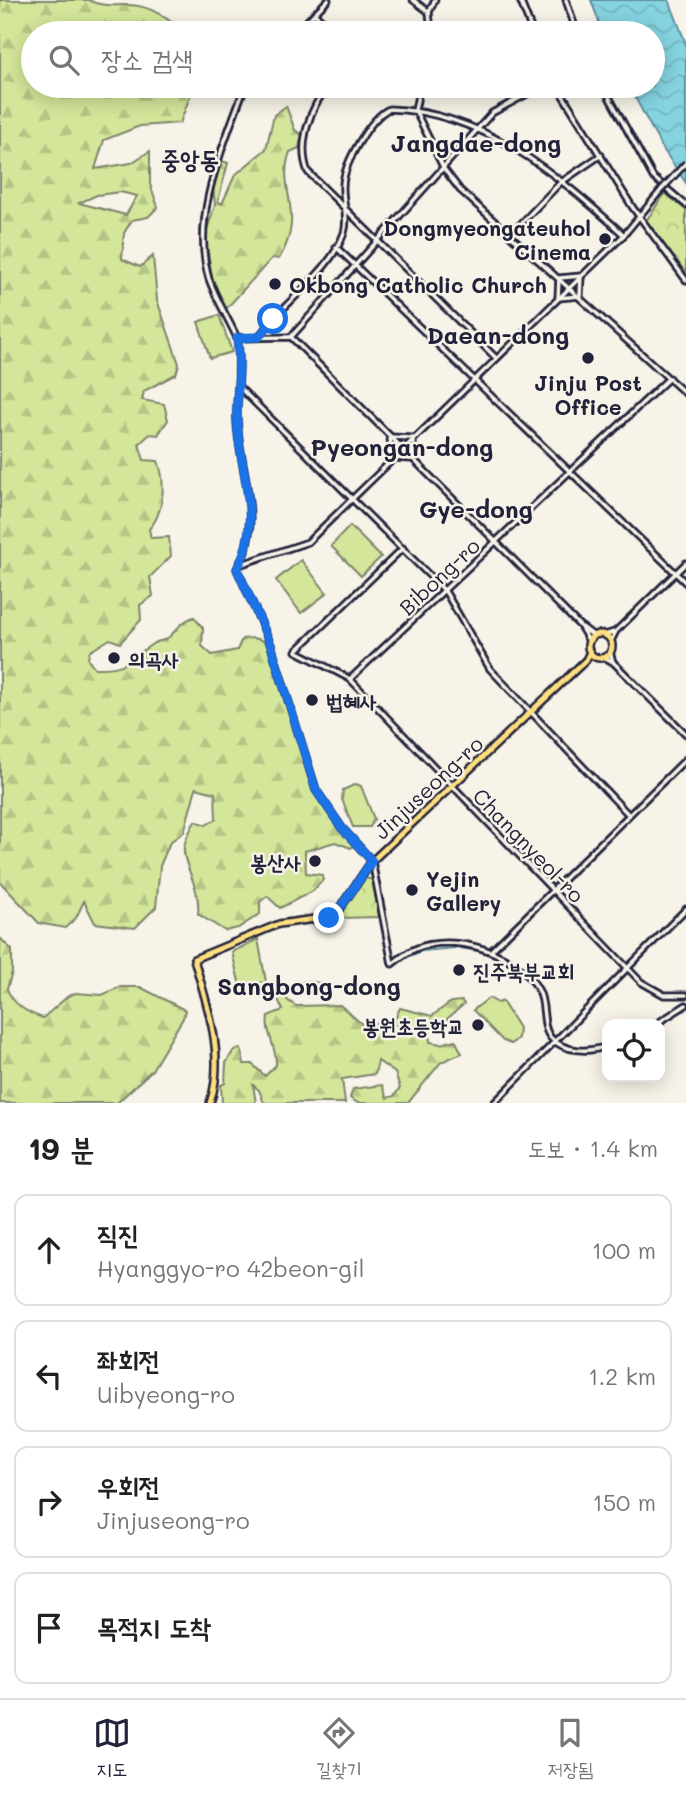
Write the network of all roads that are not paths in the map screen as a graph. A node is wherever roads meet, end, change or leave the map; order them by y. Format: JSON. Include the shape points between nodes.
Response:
{"nodes":[{"id":1,"x":328,"y":0,"type":"edge"},
{"id":2,"x":413,"y":0,"type":"edge"},
{"id":3,"x":435,"y":0,"type":"edge"},
{"id":4,"x":520,"y":0,"type":"edge"},
{"id":5,"x":566,"y":0,"type":"edge"},
{"id":6,"x":429,"y":12,"type":"junction"},
{"id":7,"x":314,"y":14,"type":"junction"},
{"id":8,"x":307,"y":21,"type":"edge"},
{"id":9,"x":324,"y":21,"type":"edge"},
{"id":10,"x":430,"y":21,"type":"edge"},
{"id":11,"x":528,"y":21,"type":"edge"},
{"id":12,"x":573,"y":21,"type":"edge"},
{"id":13,"x":241,"y":98,"type":"edge"},
{"id":14,"x":319,"y":98,"type":"edge"},
{"id":15,"x":418,"y":98,"type":"edge"},
{"id":16,"x":518,"y":98,"type":"edge"},
{"id":17,"x":565,"y":98,"type":"edge"},
{"id":18,"x":609,"y":98,"type":"edge"},
{"id":19,"x":415,"y":110,"type":"junction"},
{"id":20,"x":476,"y":130,"type":"junction"},
{"id":21,"x":601,"y":155,"type":"junction"},
{"id":22,"x":438,"y":156,"type":"junction"},
{"id":23,"x":451,"y":159,"type":"junction"},
{"id":24,"x":686,"y":163,"type":"edge"},
{"id":25,"x":444,"y":169,"type":"junction"},
{"id":26,"x":560,"y":183,"type":"junction"},
{"id":27,"x":686,"y":205,"type":"edge"},
{"id":28,"x":344,"y":208,"type":"junction"},
{"id":29,"x":640,"y":217,"type":"junction"},
{"id":30,"x":510,"y":235,"type":"junction"},
{"id":31,"x":624,"y":235,"type":"junction"},
{"id":32,"x":378,"y":241,"type":"junction"},
{"id":33,"x":337,"y":247,"type":"junction"},
{"id":34,"x":356,"y":266,"type":"junction"},
{"id":35,"x":581,"y":276,"type":"junction"},
{"id":36,"x":559,"y":278,"type":"junction"},
{"id":37,"x":686,"y":280,"type":"edge"},
{"id":38,"x":569,"y":287,"type":"junction"},
{"id":39,"x":580,"y":296,"type":"junction"},
{"id":40,"x":558,"y":298,"type":"junction"},
{"id":41,"x":259,"y":337,"type":"junction"},
{"id":42,"x":291,"y":337,"type":"junction"},
{"id":43,"x":237,"y":338,"type":"junction"},
{"id":44,"x":496,"y":358,"type":"junction"},
{"id":45,"x":669,"y":378,"type":"junction"},
{"id":46,"x":474,"y":379,"type":"junction"},
{"id":47,"x":239,"y":387,"type":"junction"},
{"id":48,"x":686,"y":394,"type":"edge"},
{"id":49,"x":390,"y":437,"type":"junction"},
{"id":50,"x":413,"y":438,"type":"junction"},
{"id":51,"x":402,"y":449,"type":"junction"},
{"id":52,"x":392,"y":458,"type":"junction"},
{"id":53,"x":413,"y":459,"type":"junction"},
{"id":54,"x":571,"y":472,"type":"junction"},
{"id":55,"x":353,"y":498,"type":"junction"},
{"id":56,"x":497,"y":543,"type":"junction"},
{"id":57,"x":403,"y":548,"type":"junction"},
{"id":58,"x":686,"y":563,"type":"edge"},
{"id":59,"x":239,"y":565,"type":"junction"},
{"id":60,"x":676,"y":573,"type":"junction"},
{"id":61,"x":686,"y":583,"type":"edge"},
{"id":62,"x":445,"y":591,"type":"junction"},
{"id":63,"x":615,"y":631,"type":"junction"},
{"id":64,"x":605,"y":635,"type":"junction"},
{"id":65,"x":592,"y":638,"type":"junction"},
{"id":66,"x":611,"y":641,"type":"junction"},
{"id":67,"x":592,"y":654,"type":"junction"},
{"id":68,"x":607,"y":655,"type":"junction"},
{"id":69,"x":350,"y":680,"type":"junction"},
{"id":70,"x":529,"y":713,"type":"junction"},
{"id":71,"x":686,"y":734,"type":"edge"},
{"id":72,"x":686,"y":759,"type":"edge"},
{"id":73,"x":451,"y":787,"type":"junction"},
{"id":74,"x":629,"y":815,"type":"junction"},
{"id":75,"x":372,"y":861,"type":"junction"},
{"id":76,"x":553,"y":892,"type":"junction"},
{"id":77,"x":685,"y":910,"type":"edge"},
{"id":78,"x":492,"y":950,"type":"junction"},
{"id":79,"x":627,"y":968,"type":"junction"},
{"id":80,"x":686,"y":995,"type":"edge"},
{"id":81,"x":686,"y":1005,"type":"edge"},
{"id":82,"x":664,"y":1019,"type":"edge"},
{"id":83,"x":554,"y":1041,"type":"junction"},
{"id":84,"x":602,"y":1046,"type":"edge"},
{"id":85,"x":210,"y":1103,"type":"edge"},
{"id":86,"x":495,"y":1103,"type":"edge"}],
"edges":[{"from":1,"to":7,"type":"street"},
{"from":2,"to":6,"type":"street"},
{"from":3,"to":6,"type":"street"},
{"from":4,"to":11,"type":"street"},
{"from":5,"to":12,"type":"street"},
{"from":6,"to":10,"type":"street"},
{"from":7,"to":8,"type":"street"},
{"from":7,"to":9,"type":"street"},
{"from":13,"to":43,"type":"street","via":[[209,197],[203,233],[210,280]]},
{"from":14,"to":28,"type":"street","via":[[303,160],[308,172]]},
{"from":15,"to":19,"type":"street"},
{"from":16,"to":20,"type":"street","via":[[498,108]]},
{"from":17,"to":21,"type":"street"},
{"from":18,"to":27,"type":"street","via":[[647,169]]},
{"from":19,"to":20,"type":"street","via":[[451,118]]},
{"from":19,"to":22,"type":"street"},
{"from":19,"to":28,"type":"street","via":[[384,111],[347,164]]},
{"from":20,"to":23,"type":"street"},
{"from":20,"to":26,"type":"street","via":[[536,161]]},
{"from":21,"to":26,"type":"street"},
{"from":21,"to":29,"type":"street"},
{"from":22,"to":23,"type":"street"},
{"from":22,"to":25,"type":"street"},
{"from":23,"to":25,"type":"street"},
{"from":24,"to":29,"type":"street","bridge":true},
{"from":25,"to":30,"type":"street","via":[[460,190]]},
{"from":25,"to":32,"type":"street"},
{"from":26,"to":30,"type":"street"},
{"from":26,"to":31,"type":"street"},
{"from":28,"to":32,"type":"street"},
{"from":28,"to":33,"type":"street","via":[[344,232]]},
{"from":29,"to":31,"type":"street"},
{"from":29,"to":37,"type":"street"},
{"from":30,"to":36,"type":"street"},
{"from":31,"to":35,"type":"street"},
{"from":32,"to":34,"type":"street"},
{"from":32,"to":44,"type":"street"},
{"from":33,"to":34,"type":"street"},
{"from":33,"to":41,"type":"street"},
{"from":34,"to":42,"type":"street"},
{"from":34,"to":46,"type":"street"},
{"from":35,"to":36,"type":"street"},
{"from":35,"to":38,"type":"street"},
{"from":35,"to":39,"type":"street"},
{"from":36,"to":38,"type":"street"},
{"from":36,"to":40,"type":"street"},
{"from":38,"to":39,"type":"street"},
{"from":38,"to":40,"type":"street"},
{"from":39,"to":40,"type":"street"},
{"from":39,"to":45,"type":"street"},
{"from":40,"to":44,"type":"street"},
{"from":41,"to":42,"type":"street"},
{"from":41,"to":43,"type":"street"},
{"from":42,"to":49,"type":"street"},
{"from":43,"to":47,"type":"street"},
{"from":44,"to":46,"type":"street"},
{"from":45,"to":48,"type":"street"},
{"from":45,"to":54,"type":"street","name":"Bibong-ro"},
{"from":46,"to":50,"type":"street"},
{"from":46,"to":54,"type":"street"},
{"from":47,"to":55,"type":"street"},
{"from":47,"to":59,"type":"street","via":[[237,419],[251,516]]},
{"from":49,"to":50,"type":"street"},
{"from":49,"to":51,"type":"street"},
{"from":49,"to":52,"type":"street"},
{"from":50,"to":51,"type":"street"},
{"from":50,"to":53,"type":"street"},
{"from":51,"to":52,"type":"street"},
{"from":51,"to":53,"type":"street"},
{"from":52,"to":53,"type":"street"},
{"from":52,"to":55,"type":"street"},
{"from":53,"to":56,"type":"street"},
{"from":54,"to":56,"type":"street","name":"Bibong-ro"},
{"from":54,"to":60,"type":"street"},
{"from":55,"to":57,"type":"street"},
{"from":55,"to":59,"type":"street","via":[[308,542]]},
{"from":56,"to":62,"type":"street","name":"Bibong-ro"},
{"from":56,"to":65,"type":"street"},
{"from":57,"to":62,"type":"street"},
{"from":57,"to":69,"type":"street","name":"Changnyeol-ro","via":[[296,651]]},
{"from":58,"to":60,"type":"street"},
{"from":59,"to":75,"type":"street","via":[[275,657],[316,790]]},
{"from":60,"to":61,"type":"street"},
{"from":60,"to":63,"type":"street"},
{"from":62,"to":69,"type":"street","name":"Bibong-ro"},
{"from":62,"to":70,"type":"street","via":[[490,669]]},
{"from":63,"to":64,"type":"street"},
{"from":63,"to":66,"type":"street"},
{"from":64,"to":65,"type":"main road"},
{"from":64,"to":66,"type":"main road"},
{"from":65,"to":67,"type":"main road"},
{"from":66,"to":68,"type":"main road"},
{"from":67,"to":68,"type":"main road"},
{"from":67,"to":70,"type":"main road","name":"Jinjuseong-ro"},
{"from":68,"to":71,"type":"street"},
{"from":69,"to":73,"type":"street","name":"Changnyeol-ro"},
{"from":70,"to":73,"type":"main road","name":"Jinjuseong-ro"},
{"from":70,"to":74,"type":"street"},
{"from":72,"to":74,"type":"street"},
{"from":73,"to":75,"type":"main road","name":"Jinjuseong-ro"},
{"from":73,"to":76,"type":"street","name":"Changnyeol-ro"},
{"from":74,"to":76,"type":"street"},
{"from":75,"to":78,"type":"street","via":[[392,964],[422,947],[465,944]]},
{"from":75,"to":85,"type":"main road","name":"Jinjuseong-ro","via":[[329,918],[279,924],[194,959],[214,1036],[216,1084]]},
{"from":76,"to":78,"type":"street"},
{"from":76,"to":79,"type":"street","name":"Changnyeol-ro"},
{"from":77,"to":79,"type":"street"},
{"from":78,"to":83,"type":"street","via":[[527,975],[538,989],[548,1034]]},
{"from":79,"to":80,"type":"street","name":"Changnyeol-ro","via":[[655,991]]},
{"from":79,"to":83,"type":"street"},
{"from":81,"to":82,"type":"street"},
{"from":83,"to":84,"type":"street","via":[[584,1051]]},
{"from":83,"to":86,"type":"street"}]}
